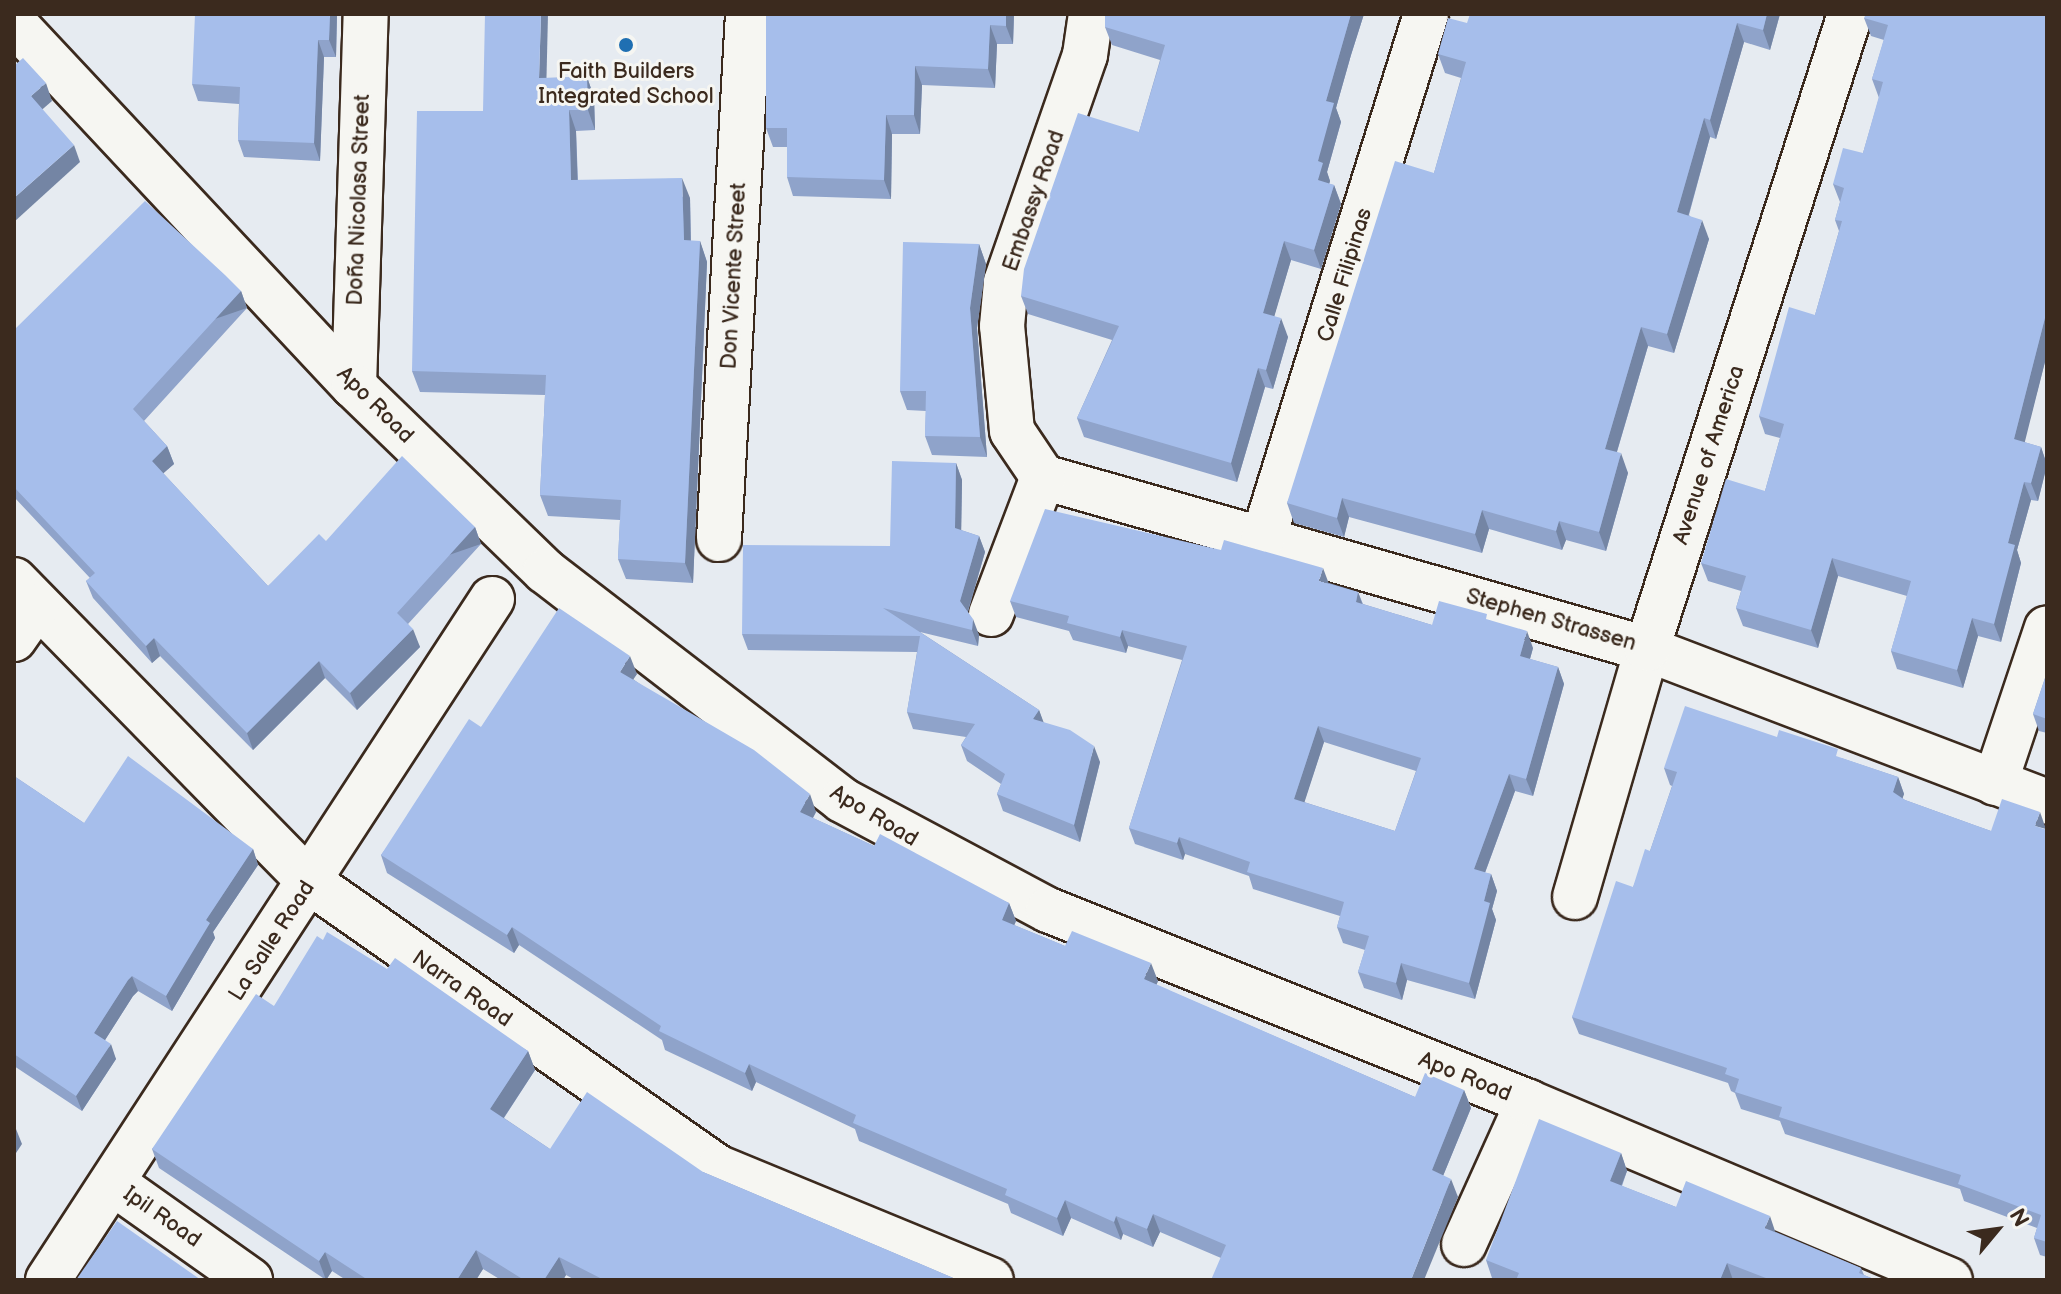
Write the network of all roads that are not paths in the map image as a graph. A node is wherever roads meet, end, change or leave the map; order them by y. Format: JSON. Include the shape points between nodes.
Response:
{"nodes":[{"id":1,"x":366,"y":14,"type":"edge"},
{"id":2,"x":748,"y":14,"type":"edge"},
{"id":3,"x":1091,"y":14,"type":"edge"},
{"id":4,"x":1426,"y":14,"type":"edge"},
{"id":5,"x":1850,"y":14,"type":"edge"},
{"id":6,"x":14,"y":23,"type":"edge"},
{"id":7,"x":354,"y":386,"type":"junction"},
{"id":8,"x":1043,"y":477,"type":"junction"},
{"id":9,"x":1264,"y":536,"type":"junction"},
{"id":10,"x":719,"y":539,"type":"dead end"},
{"id":11,"x":492,"y":599,"type":"dead end"},
{"id":12,"x":22,"y":608,"type":"edge"},
{"id":13,"x":991,"y":614,"type":"dead end"},
{"id":14,"x":2047,"y":628,"type":"edge"},
{"id":15,"x":1647,"y":649,"type":"junction"},
{"id":16,"x":1995,"y":783,"type":"junction"},
{"id":17,"x":2047,"y":802,"type":"edge"},
{"id":18,"x":310,"y":882,"type":"junction"},
{"id":19,"x":1575,"y":897,"type":"dead end"},
{"id":20,"x":1528,"y":1102,"type":"junction"},
{"id":21,"x":113,"y":1183,"type":"junction"},
{"id":22,"x":1464,"y":1244,"type":"dead end"},
{"id":23,"x":48,"y":1280,"type":"edge"},
{"id":24,"x":250,"y":1280,"type":"edge"},
{"id":25,"x":991,"y":1280,"type":"edge"},
{"id":26,"x":1950,"y":1280,"type":"edge"}],
"edges":[{"from":1,"to":7,"type":"street","name":"Doña Nicolasa Street"},
{"from":2,"to":10,"type":"street","name":"Don Vicente Street"},
{"from":3,"to":8,"type":"street","name":"Embassy Road","via":[[1085,55],[1006,282],[1002,326],[1012,431]]},
{"from":4,"to":9,"type":"street","name":"Calle Filipinas"},
{"from":5,"to":15,"type":"street","name":"Avenue of America"},
{"from":6,"to":7,"type":"street","name":"Apo Road"},
{"from":7,"to":20,"type":"street","name":"Apo Road","via":[[545,571],[842,800],[1048,910]]},
{"from":8,"to":9,"type":"street","name":"Stephen Strassen"},
{"from":8,"to":13,"type":"street"},
{"from":9,"to":15,"type":"street","name":"Stephen Strassen"},
{"from":11,"to":18,"type":"street","name":"La Salle Road"},
{"from":12,"to":18,"type":"street","name":"Narra Road"},
{"from":14,"to":16,"type":"street"},
{"from":15,"to":16,"type":"street","name":"Stephen Strassen"},
{"from":15,"to":19,"type":"street","name":"Avenue of America"},
{"from":16,"to":17,"type":"street","name":"Stephen Strassen"},
{"from":18,"to":21,"type":"street","name":"La Salle Road"},
{"from":18,"to":25,"type":"street","name":"Narra Road","via":[[719,1168]]},
{"from":20,"to":22,"type":"street"},
{"from":20,"to":26,"type":"street","name":"Apo Road"},
{"from":21,"to":23,"type":"street","name":"La Salle Road"},
{"from":21,"to":24,"type":"street","name":"Ipil Road"}]}
